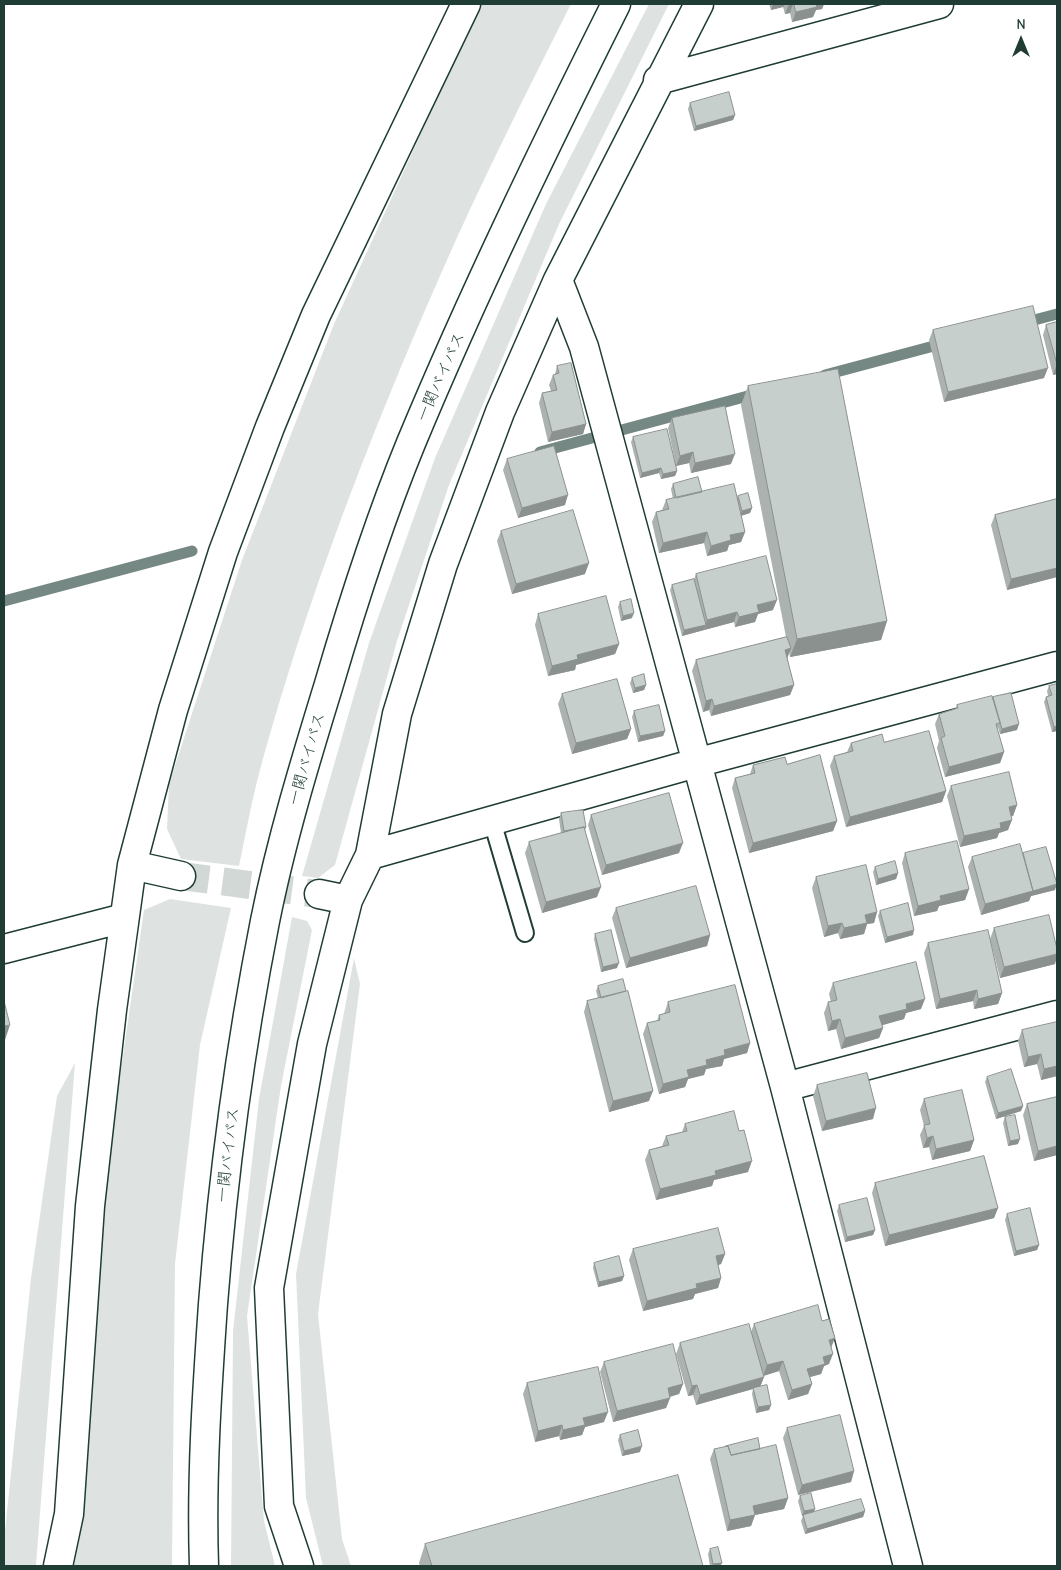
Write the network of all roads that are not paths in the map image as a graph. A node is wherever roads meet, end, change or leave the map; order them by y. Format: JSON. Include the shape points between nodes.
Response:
{"nodes":[{"id":1,"x":466,"y":4,"type":"edge"},
{"id":2,"x":616,"y":4,"type":"edge"},
{"id":3,"x":699,"y":4,"type":"edge"},
{"id":4,"x":939,"y":4,"type":"edge"},
{"id":5,"x":658,"y":80,"type":"junction"},
{"id":6,"x":558,"y":280,"type":"junction"},
{"id":7,"x":1057,"y":666,"type":"edge"},
{"id":8,"x":696,"y":763,"type":"junction"},
{"id":9,"x":492,"y":821,"type":"junction"},
{"id":10,"x":370,"y":855,"type":"junction"},
{"id":11,"x":132,"y":865,"type":"junction"},
{"id":12,"x":181,"y":876,"type":"tunnel mouth"},
{"id":13,"x":319,"y":894,"type":"tunnel mouth"},
{"id":14,"x":348,"y":900,"type":"junction"},
{"id":15,"x":124,"y":918,"type":"junction"},
{"id":16,"x":525,"y":933,"type":"dead end"},
{"id":17,"x":4,"y":950,"type":"edge"},
{"id":18,"x":1057,"y":1015,"type":"edge"},
{"id":19,"x":785,"y":1087,"type":"junction"},
{"id":20,"x":58,"y":1566,"type":"edge"},
{"id":21,"x":204,"y":1566,"type":"edge"},
{"id":22,"x":299,"y":1566,"type":"edge"},
{"id":23,"x":908,"y":1566,"type":"edge"}],
"edges":[{"from":1,"to":11,"type":"main road","via":[[316,315],[270,427],[223,552],[176,700]]},
{"from":2,"to":21,"type":"main road","name":"一関バイパス","via":[[540,156],[411,444],[354,598],[306,758],[266,918],[236,1082],[219,1229],[208,1371]]},
{"from":3,"to":5,"type":"main road"},
{"from":4,"to":5,"type":"main road"},
{"from":5,"to":6,"type":"main road"},
{"from":6,"to":8,"type":"main road","via":[[584,347]]},
{"from":6,"to":10,"type":"main road","via":[[500,412],[443,564],[397,714]]},
{"from":7,"to":8,"type":"main road"},
{"from":8,"to":9,"type":"main road"},
{"from":8,"to":19,"type":"main road"},
{"from":9,"to":10,"type":"main road"},
{"from":9,"to":16,"type":"lane"},
{"from":10,"to":14,"type":"main road"},
{"from":11,"to":12,"type":"main road"},
{"from":11,"to":15,"type":"main road"},
{"from":13,"to":14,"type":"main road"},
{"from":14,"to":22,"type":"main road","via":[[312,1044],[269,1288],[280,1506]]},
{"from":15,"to":17,"type":"main road"},
{"from":15,"to":20,"type":"main road","via":[[90,1206],[69,1514]]},
{"from":18,"to":19,"type":"main road"},
{"from":19,"to":23,"type":"main road"}]}
